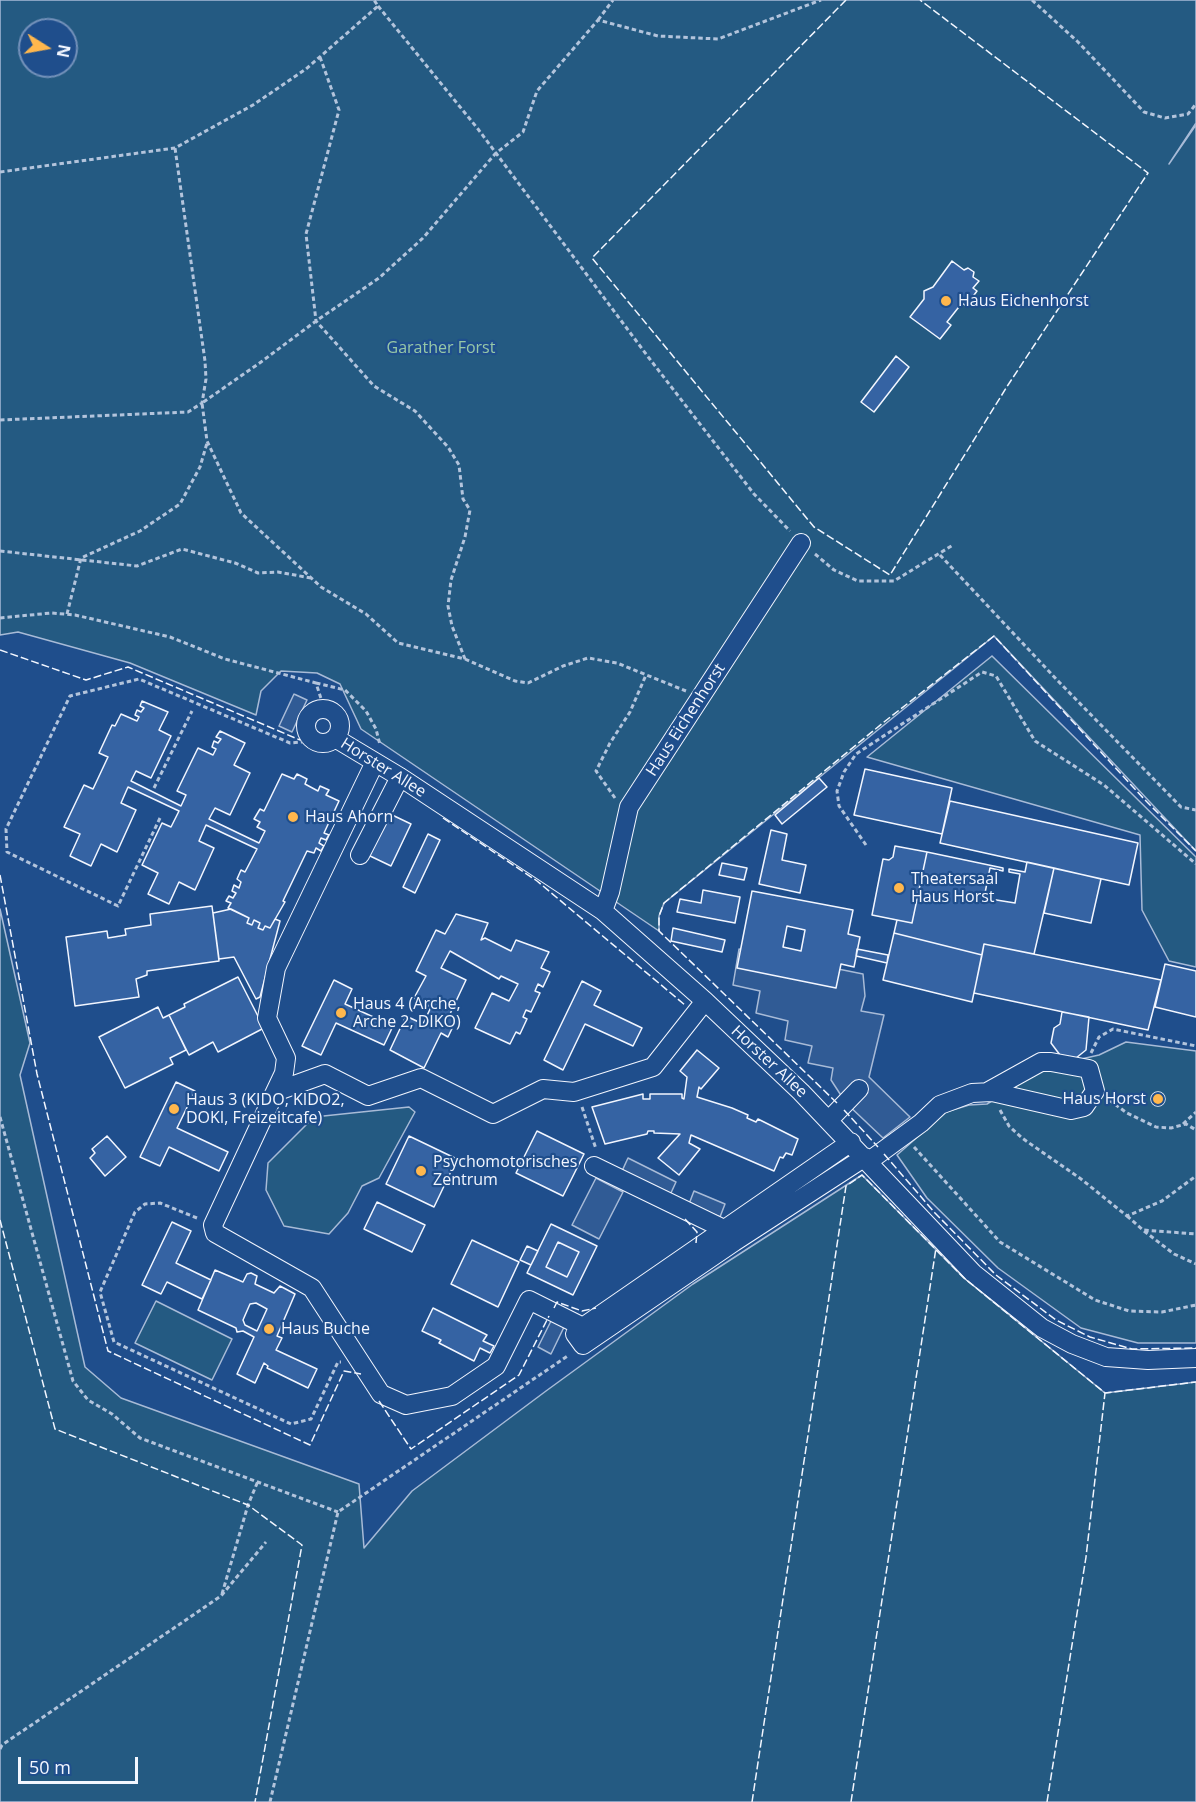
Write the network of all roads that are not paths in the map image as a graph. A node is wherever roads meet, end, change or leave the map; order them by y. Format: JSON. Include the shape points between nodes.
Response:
{"nodes":[{"id":1,"x":801,"y":543,"type":"road end"},
{"id":2,"x":335,"y":738,"type":"junction"},
{"id":3,"x":375,"y":762,"type":"junction"},
{"id":4,"x":400,"y":777,"type":"junction"},
{"id":5,"x":360,"y":855,"type":"dead end"},
{"id":6,"x":603,"y":911,"type":"junction"},
{"id":7,"x":705,"y":1001,"type":"junction"},
{"id":8,"x":859,"y":1089,"type":"dead end"},
{"id":9,"x":275,"y":1092,"type":"junction"},
{"id":10,"x":990,"y":1092,"type":"junction"},
{"id":11,"x":829,"y":1120,"type":"junction"},
{"id":12,"x":851,"y":1142,"type":"junction"},
{"id":13,"x":867,"y":1159,"type":"junction"},
{"id":14,"x":599,"y":1168,"type":"road end"},
{"id":15,"x":730,"y":1236,"type":"junction"},
{"id":16,"x":1196,"y":1358,"type":"edge"}],
"edges":[{"from":1,"to":6,"type":"street","name":"Haus Eichenhorst","via":[[629,807]]},
{"from":2,"to":2,"type":"street","name":"Horster Allee","via":[[340,728],[339,717],[330,709],[313,712],[307,721],[307,732],[314,741],[325,743]]},
{"from":2,"to":3,"type":"street","name":"Horster Allee"},
{"from":3,"to":4,"type":"street","name":"Horster Allee"},
{"from":3,"to":9,"type":"street","via":[[276,968],[267,1018],[286,1058]]},
{"from":4,"to":5,"type":"street"},
{"from":4,"to":6,"type":"street","name":"Horster Allee"},
{"from":6,"to":7,"type":"street","name":"Horster Allee"},
{"from":7,"to":9,"type":"street","via":[[653,1067],[577,1091],[543,1089],[493,1114],[421,1078],[368,1096],[325,1074]]},
{"from":7,"to":11,"type":"street","name":"Horster Allee"},
{"from":8,"to":11,"type":"street"},
{"from":9,"to":15,"type":"street","via":[[213,1225],[215,1233],[312,1288],[381,1394],[406,1405],[452,1396],[496,1366],[529,1300],[583,1336]]},
{"from":10,"to":10,"type":"street","via":[[1071,1110],[1084,1107],[1095,1091],[1089,1068],[1041,1062]]},
{"from":10,"to":13,"type":"street","via":[[972,1093],[940,1105]]},
{"from":11,"to":12,"type":"street","name":"Horster Allee"},
{"from":12,"to":13,"type":"street","name":"Horster Allee"},
{"from":12,"to":15,"type":"street"},
{"from":13,"to":15,"type":"street"},
{"from":13,"to":16,"type":"street","name":"Horster Allee","via":[[973,1273],[1042,1328],[1106,1356],[1148,1360]]},
{"from":14,"to":15,"type":"street"}]}
